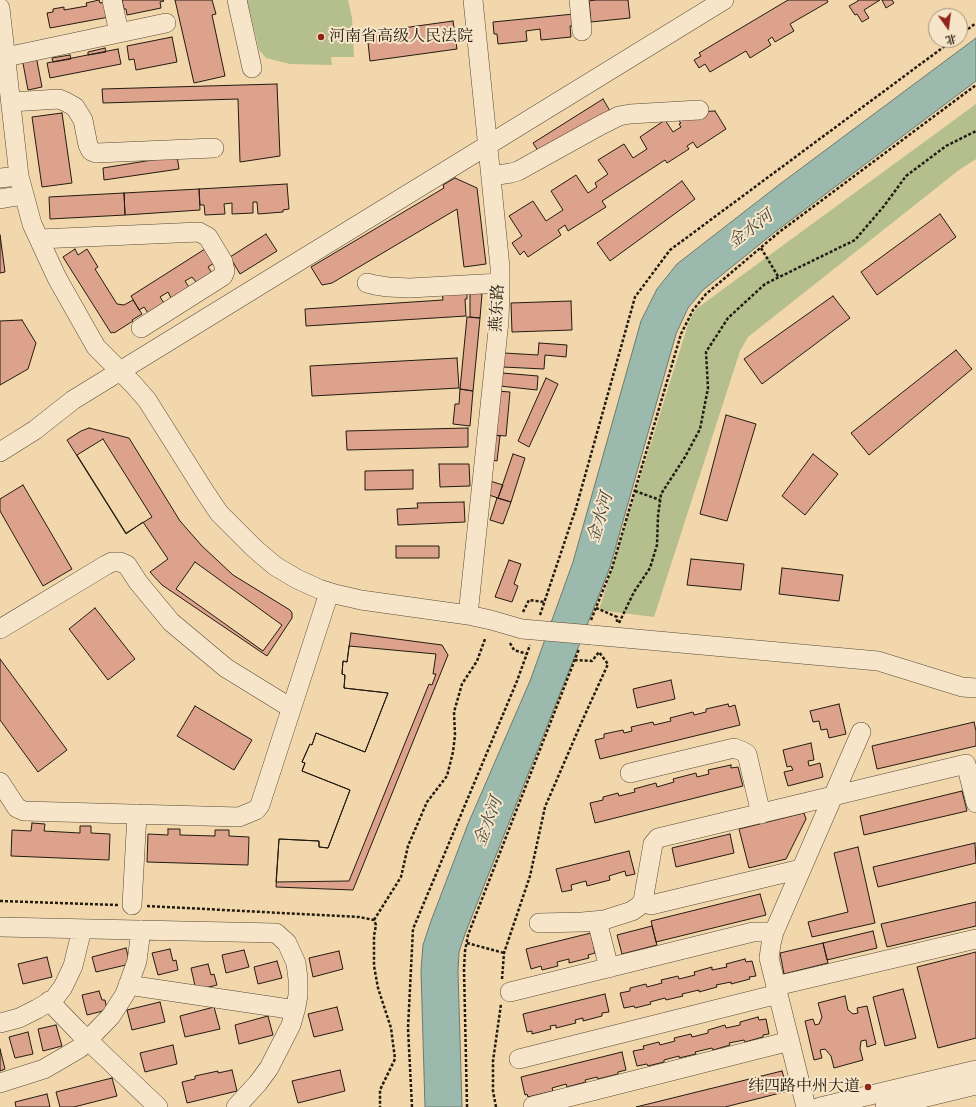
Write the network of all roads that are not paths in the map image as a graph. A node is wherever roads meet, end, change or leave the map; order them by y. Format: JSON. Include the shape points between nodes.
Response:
{"nodes":[{"id":1,"x":112,"y":0,"type":"edge"},
{"id":2,"x":237,"y":0,"type":"edge"},
{"id":3,"x":473,"y":0,"type":"edge"},
{"id":4,"x":579,"y":0,"type":"edge"},
{"id":5,"x":724,"y":0,"type":"edge"},
{"id":6,"x":0,"y":8,"type":"edge"},
{"id":7,"x":166,"y":23,"type":"dead end"},
{"id":8,"x":582,"y":31,"type":"dead end"},
{"id":9,"x":118,"y":33,"type":"junction"},
{"id":10,"x":6,"y":57,"type":"junction"},
{"id":11,"x":252,"y":68,"type":"dead end"},
{"id":12,"x":11,"y":102,"type":"junction"},
{"id":13,"x":699,"y":110,"type":"dead end"},
{"id":14,"x":487,"y":145,"type":"junction"},
{"id":15,"x":214,"y":148,"type":"dead end"},
{"id":16,"x":19,"y":176,"type":"junction"},
{"id":17,"x":490,"y":176,"type":"junction"},
{"id":18,"x":0,"y":178,"type":"edge"},
{"id":19,"x":24,"y":195,"type":"junction"},
{"id":20,"x":0,"y":200,"type":"edge"},
{"id":21,"x":39,"y":239,"type":"junction"},
{"id":22,"x":500,"y":282,"type":"junction"},
{"id":23,"x":367,"y":283,"type":"dead end"},
{"id":24,"x":141,"y":328,"type":"dead end"},
{"id":25,"x":121,"y":371,"type":"junction"},
{"id":26,"x":73,"y":400,"type":"junction"},
{"id":27,"x":0,"y":438,"type":"edge"},
{"id":28,"x":0,"y":452,"type":"edge"},
{"id":29,"x":329,"y":592,"type":"junction"},
{"id":30,"x":468,"y":615,"type":"junction"},
{"id":31,"x":0,"y":630,"type":"edge"},
{"id":32,"x":976,"y":688,"type":"edge"},
{"id":33,"x":292,"y":708,"type":"junction"},
{"id":34,"x":861,"y":732,"type":"dead end"},
{"id":35,"x":630,"y":773,"type":"dead end"},
{"id":36,"x":0,"y":782,"type":"edge"},
{"id":37,"x":833,"y":796,"type":"junction"},
{"id":38,"x":976,"y":803,"type":"edge"},
{"id":39,"x":137,"y":814,"type":"junction"},
{"id":40,"x":761,"y":814,"type":"junction"},
{"id":41,"x":801,"y":870,"type":"junction"},
{"id":42,"x":643,"y":901,"type":"junction"},
{"id":43,"x":132,"y":905,"type":"dead end"},
{"id":44,"x":597,"y":921,"type":"junction"},
{"id":45,"x":539,"y":923,"type":"dead end"},
{"id":46,"x":0,"y":927,"type":"edge"},
{"id":47,"x":82,"y":929,"type":"junction"},
{"id":48,"x":141,"y":930,"type":"junction"},
{"id":49,"x":774,"y":932,"type":"junction"},
{"id":50,"x":976,"y":939,"type":"edge"},
{"id":51,"x":609,"y":968,"type":"junction"},
{"id":52,"x":128,"y":985,"type":"junction"},
{"id":53,"x":777,"y":990,"type":"junction"},
{"id":54,"x":504,"y":991,"type":"road end"},
{"id":55,"x":49,"y":1001,"type":"junction"},
{"id":56,"x":295,"y":1010,"type":"junction"},
{"id":57,"x":0,"y":1023,"type":"edge"},
{"id":58,"x":87,"y":1041,"type":"junction"},
{"id":59,"x":790,"y":1041,"type":"junction"},
{"id":60,"x":519,"y":1059,"type":"dead end"},
{"id":61,"x":976,"y":1070,"type":"edge"},
{"id":62,"x":0,"y":1083,"type":"edge"},
{"id":63,"x":976,"y":1085,"type":"edge"},
{"id":64,"x":908,"y":1104,"type":"edge"},
{"id":65,"x":533,"y":1106,"type":"dead end"},
{"id":66,"x":158,"y":1107,"type":"edge"},
{"id":67,"x":236,"y":1107,"type":"edge"},
{"id":68,"x":806,"y":1107,"type":"edge"},
{"id":69,"x":820,"y":1107,"type":"edge"},
{"id":70,"x":885,"y":1107,"type":"edge"}],
"edges":[{"from":1,"to":9,"type":"street"},
{"from":2,"to":11,"type":"street"},
{"from":3,"to":14,"type":"street","name":"燕东路"},
{"from":4,"to":8,"type":"street"},
{"from":5,"to":14,"type":"street"},
{"from":6,"to":10,"type":"street"},
{"from":7,"to":9,"type":"street"},
{"from":9,"to":10,"type":"street"},
{"from":10,"to":12,"type":"street"},
{"from":12,"to":15,"type":"street","via":[[59,99],[75,107],[82,120],[91,151],[96,153]]},
{"from":12,"to":16,"type":"street"},
{"from":13,"to":17,"type":"street","via":[[619,116],[518,171]]},
{"from":14,"to":17,"type":"street","name":"燕东路"},
{"from":14,"to":25,"type":"street"},
{"from":16,"to":18,"type":"street"},
{"from":16,"to":19,"type":"street"},
{"from":17,"to":22,"type":"street","name":"燕东路"},
{"from":19,"to":20,"type":"street"},
{"from":19,"to":21,"type":"street"},
{"from":21,"to":24,"type":"street","via":[[199,232],[208,237],[223,262],[223,276]]},
{"from":21,"to":25,"type":"street","via":[[57,278],[96,347]]},
{"from":22,"to":23,"type":"street","via":[[410,288]]},
{"from":22,"to":30,"type":"street","name":"燕东路","via":[[499,321]]},
{"from":25,"to":26,"type":"street"},
{"from":25,"to":29,"type":"street","via":[[147,400],[219,513],[275,566],[297,580]]},
{"from":26,"to":27,"type":"street","via":[[29,420]]},
{"from":26,"to":28,"type":"street","via":[[35,430]]},
{"from":29,"to":30,"type":"street","via":[[361,600]]},
{"from":29,"to":33,"type":"street"},
{"from":30,"to":32,"type":"street","bridge":true,"via":[[522,631],[587,634],[878,661],[962,687]]},
{"from":31,"to":33,"type":"street","via":[[106,565],[120,562],[127,565],[170,622],[226,668]]},
{"from":33,"to":39,"type":"street","via":[[260,805],[256,810],[239,818]]},
{"from":34,"to":37,"type":"street"},
{"from":35,"to":40,"type":"street","via":[[738,749],[746,754]]},
{"from":36,"to":39,"type":"street","via":[[17,808],[24,811]]},
{"from":37,"to":38,"type":"street","via":[[966,764]]},
{"from":37,"to":40,"type":"street"},
{"from":37,"to":41,"type":"street"},
{"from":39,"to":43,"type":"street"},
{"from":40,"to":42,"type":"street","via":[[658,838],[654,844]]},
{"from":41,"to":42,"type":"street","via":[[651,905]]},
{"from":41,"to":49,"type":"street"},
{"from":42,"to":44,"type":"street","via":[[632,911]]},
{"from":44,"to":45,"type":"street"},
{"from":44,"to":51,"type":"street"},
{"from":46,"to":47,"type":"street"},
{"from":47,"to":48,"type":"street"},
{"from":47,"to":55,"type":"street","via":[[73,966],[63,987]]},
{"from":48,"to":52,"type":"street","via":[[137,961]]},
{"from":48,"to":56,"type":"street","via":[[276,933],[287,943],[296,963],[298,990]]},
{"from":49,"to":51,"type":"street","via":[[753,932]]},
{"from":49,"to":53,"type":"street","via":[[769,958]]},
{"from":50,"to":53,"type":"street"},
{"from":51,"to":54,"type":"street"},
{"from":52,"to":56,"type":"street"},
{"from":52,"to":58,"type":"street","via":[[111,1016]]},
{"from":53,"to":59,"type":"street"},
{"from":53,"to":60,"type":"street"},
{"from":55,"to":57,"type":"street","via":[[19,1018]]},
{"from":55,"to":58,"type":"street"},
{"from":56,"to":67,"type":"street","via":[[291,1025],[269,1068]]},
{"from":58,"to":62,"type":"street","via":[[80,1048],[44,1069]]},
{"from":58,"to":66,"type":"street"},
{"from":59,"to":65,"type":"street"},
{"from":59,"to":68,"type":"street"},
{"from":61,"to":69,"type":"street"},
{"from":63,"to":64,"type":"street"},
{"from":64,"to":70,"type":"street"}]}
